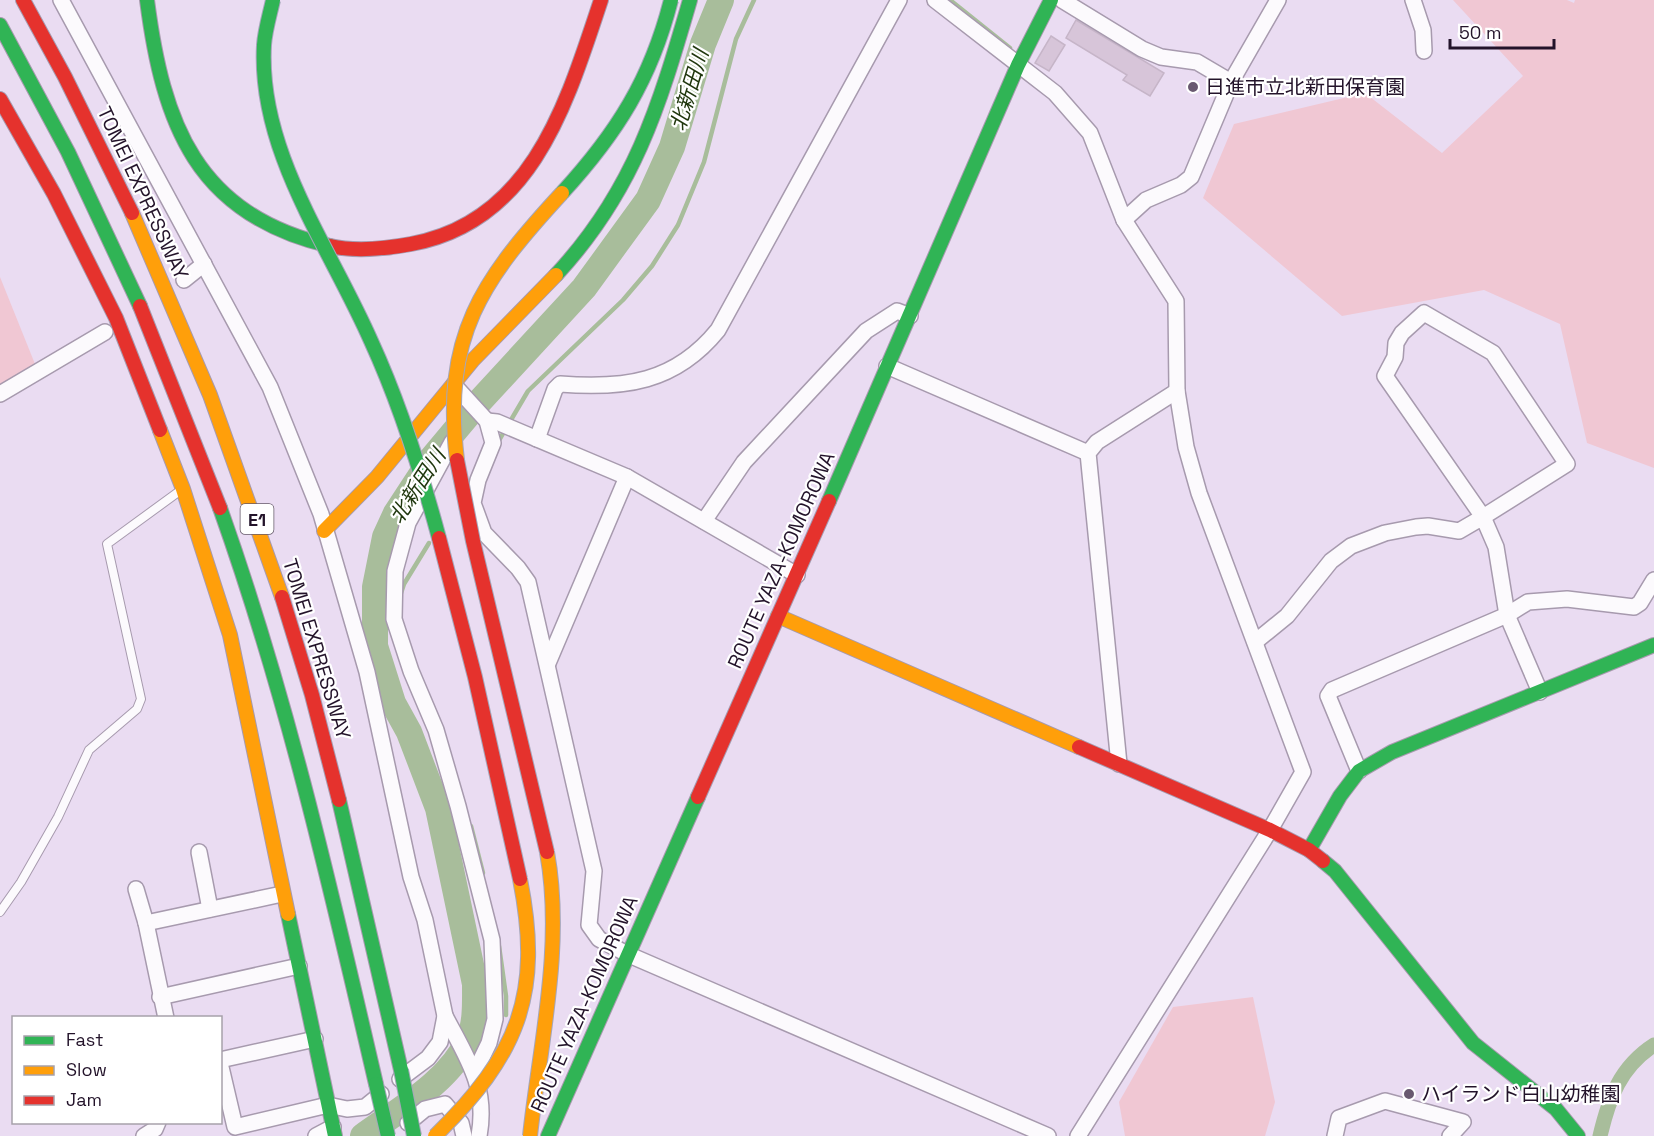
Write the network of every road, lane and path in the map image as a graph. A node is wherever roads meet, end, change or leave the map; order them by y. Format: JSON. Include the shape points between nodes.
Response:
{"nodes":[{"id":1,"x":23,"y":0,"type":"edge"},
{"id":2,"x":61,"y":0,"type":"edge"},
{"id":3,"x":147,"y":0,"type":"edge"},
{"id":4,"x":273,"y":0,"type":"edge"},
{"id":5,"x":602,"y":0,"type":"edge"},
{"id":6,"x":671,"y":0,"type":"edge"},
{"id":7,"x":690,"y":0,"type":"edge"},
{"id":8,"x":899,"y":0,"type":"edge"},
{"id":9,"x":935,"y":0,"type":"edge"},
{"id":10,"x":1051,"y":0,"type":"edge"},
{"id":11,"x":1062,"y":0,"type":"edge"},
{"id":12,"x":1278,"y":0,"type":"edge"},
{"id":13,"x":1413,"y":0,"type":"edge"},
{"id":14,"x":0,"y":25,"type":"edge"},
{"id":15,"x":1424,"y":51,"type":"dead end"},
{"id":16,"x":1018,"y":65,"type":"junction"},
{"id":17,"x":1231,"y":82,"type":"junction"},
{"id":18,"x":0,"y":99,"type":"edge"},
{"id":19,"x":1124,"y":220,"type":"junction"},
{"id":20,"x":204,"y":264,"type":"junction"},
{"id":21,"x":184,"y":280,"type":"dead end"},
{"id":22,"x":910,"y":316,"type":"junction"},
{"id":23,"x":105,"y":332,"type":"dead end"},
{"id":24,"x":887,"y":366,"type":"junction"},
{"id":25,"x":452,"y":384,"type":"junction"},
{"id":26,"x":1177,"y":391,"type":"junction"},
{"id":27,"x":0,"y":394,"type":"edge"},
{"id":28,"x":473,"y":406,"type":"junction"},
{"id":29,"x":487,"y":421,"type":"junction"},
{"id":30,"x":537,"y":439,"type":"junction"},
{"id":31,"x":1088,"y":453,"type":"junction"},
{"id":32,"x":627,"y":477,"type":"junction"},
{"id":33,"x":183,"y":489,"type":"junction"},
{"id":34,"x":1483,"y":517,"type":"junction"},
{"id":35,"x":704,"y":521,"type":"junction"},
{"id":36,"x":324,"y":531,"type":"junction"},
{"id":37,"x":797,"y":575,"type":"junction"},
{"id":38,"x":1654,"y":580,"type":"edge"},
{"id":39,"x":1507,"y":615,"type":"junction"},
{"id":40,"x":778,"y":616,"type":"junction"},
{"id":41,"x":1255,"y":642,"type":"junction"},
{"id":42,"x":1653,"y":648,"type":"edge"},
{"id":43,"x":548,"y":663,"type":"junction"},
{"id":44,"x":1539,"y":692,"type":"junction"},
{"id":45,"x":1119,"y":764,"type":"junction"},
{"id":46,"x":1359,"y":771,"type":"junction"},
{"id":47,"x":1270,"y":830,"type":"junction"},
{"id":48,"x":1309,"y":850,"type":"junction"},
{"id":49,"x":199,"y":852,"type":"dead end"},
{"id":50,"x":136,"y":889,"type":"dead end"},
{"id":51,"x":282,"y":894,"type":"junction"},
{"id":52,"x":210,"y":909,"type":"junction"},
{"id":53,"x":0,"y":912,"type":"edge"},
{"id":54,"x":146,"y":923,"type":"junction"},
{"id":55,"x":627,"y":954,"type":"junction"},
{"id":56,"x":299,"y":966,"type":"junction"},
{"id":57,"x":160,"y":997,"type":"junction"},
{"id":58,"x":166,"y":1016,"type":"edge"},
{"id":59,"x":445,"y":1016,"type":"junction"},
{"id":60,"x":315,"y":1039,"type":"junction"},
{"id":61,"x":222,"y":1061,"type":"edge"},
{"id":62,"x":222,"y":1070,"type":"edge"},
{"id":63,"x":475,"y":1072,"type":"junction"},
{"id":64,"x":328,"y":1105,"type":"junction"},
{"id":65,"x":157,"y":1124,"type":"edge"},
{"id":66,"x":334,"y":1132,"type":"edge"},
{"id":67,"x":1577,"y":1135,"type":"edge"},
{"id":68,"x":144,"y":1136,"type":"edge"},
{"id":69,"x":316,"y":1136,"type":"edge"},
{"id":70,"x":390,"y":1136,"type":"edge"},
{"id":71,"x":414,"y":1136,"type":"edge"},
{"id":72,"x":435,"y":1136,"type":"edge"},
{"id":73,"x":464,"y":1136,"type":"edge"},
{"id":74,"x":479,"y":1136,"type":"edge"},
{"id":75,"x":530,"y":1136,"type":"edge"},
{"id":76,"x":548,"y":1136,"type":"edge"},
{"id":77,"x":1048,"y":1136,"type":"edge"},
{"id":78,"x":1078,"y":1136,"type":"edge"},
{"id":79,"x":1335,"y":1136,"type":"edge"},
{"id":80,"x":1450,"y":1136,"type":"edge"}],
"edges":[{"from":1,"to":71,"type":"main road","name":"TOMEI EXPRESSWAY","number":"E1","bridge":true,"via":[[144,236],[186,332],[258,520],[334,778]]},
{"from":2,"to":20,"type":"street"},
{"from":3,"to":5,"type":"main road","via":[[154,55],[167,107],[179,134],[210,182],[238,207],[279,232],[307,242],[365,251],[425,242],[481,215],[504,198],[543,150],[559,120]]},
{"from":4,"to":72,"type":"main road","bridge":true,"via":[[263,63],[270,115],[292,175],[372,342],[430,502],[454,586],[526,912],[528,972],[517,1026],[492,1073]]},
{"from":6,"to":75,"type":"main road","bridge":true,"via":[[657,50],[629,110],[591,161],[499,265],[471,312],[456,363],[453,425],[467,513],[541,823],[552,887],[551,983]]},
{"from":7,"to":25,"type":"main road","via":[[642,146],[600,223]]},
{"from":8,"to":30,"type":"street","via":[[711,340],[654,379],[599,387],[560,384]]},
{"from":9,"to":16,"type":"street"},
{"from":10,"to":16,"type":"main road","name":"ROUTE YAZA-KOMOROWA"},
{"from":11,"to":17,"type":"street","via":[[1142,49],[1161,57],[1197,62]]},
{"from":12,"to":17,"type":"street"},
{"from":13,"to":15,"type":"street","via":[[1423,30]]},
{"from":14,"to":70,"type":"main road","number":"E1","bridge":true,"via":[[44,103],[122,261],[163,356],[231,537],[299,765]]},
{"from":16,"to":19,"type":"street","via":[[1054,93],[1090,133]]},
{"from":16,"to":22,"type":"main road","name":"ROUTE YAZA-KOMOROWA"},
{"from":17,"to":19,"type":"street","via":[[1191,177],[1146,200]]},
{"from":18,"to":33,"type":"main road","via":[[54,194],[116,318]]},
{"from":19,"to":26,"type":"street","via":[[1176,301]]},
{"from":20,"to":21,"type":"street"},
{"from":20,"to":36,"type":"street","via":[[270,387]]},
{"from":22,"to":24,"type":"main road","name":"ROUTE YAZA-KOMOROWA"},
{"from":22,"to":35,"type":"street","via":[[897,311],[866,331],[744,462]]},
{"from":23,"to":27,"type":"street"},
{"from":24,"to":31,"type":"street"},
{"from":24,"to":37,"type":"main road","name":"ROUTE YAZA-KOMOROWA"},
{"from":25,"to":28,"type":"street"},
{"from":25,"to":36,"type":"main road","via":[[379,477]]},
{"from":26,"to":31,"type":"street","via":[[1096,442]]},
{"from":26,"to":41,"type":"street","via":[[1186,447],[1199,493]]},
{"from":28,"to":29,"type":"street"},
{"from":28,"to":63,"type":"street","via":[[408,523],[395,571],[394,619],[442,752],[492,940],[495,1019]]},
{"from":29,"to":30,"type":"street"},
{"from":29,"to":43,"type":"street","via":[[493,443],[473,502],[484,533],[528,582]]},
{"from":30,"to":32,"type":"street"},
{"from":31,"to":45,"type":"street"},
{"from":32,"to":35,"type":"street"},
{"from":32,"to":43,"type":"street"},
{"from":33,"to":51,"type":"main road","via":[[230,635]]},
{"from":33,"to":53,"type":"lane","via":[[107,544],[141,699],[137,709],[89,750],[58,817]]},
{"from":34,"to":34,"type":"street","via":[[1385,376],[1402,333],[1424,313],[1493,353],[1567,464]]},
{"from":34,"to":39,"type":"street","via":[[1496,547]]},
{"from":34,"to":41,"type":"street","via":[[1459,531],[1416,527],[1384,533],[1351,546],[1331,561],[1287,616]]},
{"from":35,"to":37,"type":"street"},
{"from":36,"to":59,"type":"street","via":[[367,672]]},
{"from":37,"to":40,"type":"main road","name":"ROUTE YAZA-KOMOROWA"},
{"from":38,"to":39,"type":"street","via":[[1634,607],[1567,598],[1528,602]]},
{"from":39,"to":44,"type":"street"},
{"from":39,"to":46,"type":"street","via":[[1332,690],[1328,696]]},
{"from":40,"to":45,"type":"main road"},
{"from":40,"to":55,"type":"main road","name":"ROUTE YAZA-KOMOROWA"},
{"from":41,"to":47,"type":"street","via":[[1303,772]]},
{"from":42,"to":44,"type":"main road"},
{"from":43,"to":55,"type":"street","via":[[594,871],[589,925],[599,939]]},
{"from":44,"to":46,"type":"main road","via":[[1392,752]]},
{"from":45,"to":47,"type":"main road"},
{"from":46,"to":48,"type":"main road"},
{"from":47,"to":48,"type":"main road"},
{"from":47,"to":78,"type":"street"},
{"from":48,"to":67,"type":"main road","via":[[1354,892],[1473,1043],[1551,1102]]},
{"from":49,"to":52,"type":"street"},
{"from":50,"to":54,"type":"street"},
{"from":51,"to":52,"type":"street"},
{"from":51,"to":56,"type":"main road"},
{"from":52,"to":54,"type":"street"},
{"from":54,"to":57,"type":"street"},
{"from":55,"to":76,"type":"main road","name":"ROUTE YAZA-KOMOROWA"},
{"from":55,"to":77,"type":"street"},
{"from":56,"to":57,"type":"street"},
{"from":56,"to":60,"type":"main road"},
{"from":57,"to":58,"type":"street"},
{"from":59,"to":63,"type":"street"},
{"from":59,"to":64,"type":"street","via":[[440,1042],[429,1058],[365,1107]]},
{"from":60,"to":61,"type":"street"},
{"from":60,"to":64,"type":"main road"},
{"from":62,"to":64,"type":"street","via":[[235,1126]]},
{"from":63,"to":74,"type":"street","via":[[483,1116]]},
{"from":64,"to":66,"type":"main road"},
{"from":65,"to":68,"type":"street"},
{"from":66,"to":69,"type":"street"},
{"from":70,"to":73,"type":"street","via":[[425,1109],[445,1104],[462,1123]]},
{"from":79,"to":80,"type":"street","via":[[1339,1118],[1385,1101],[1463,1122]]}]}
